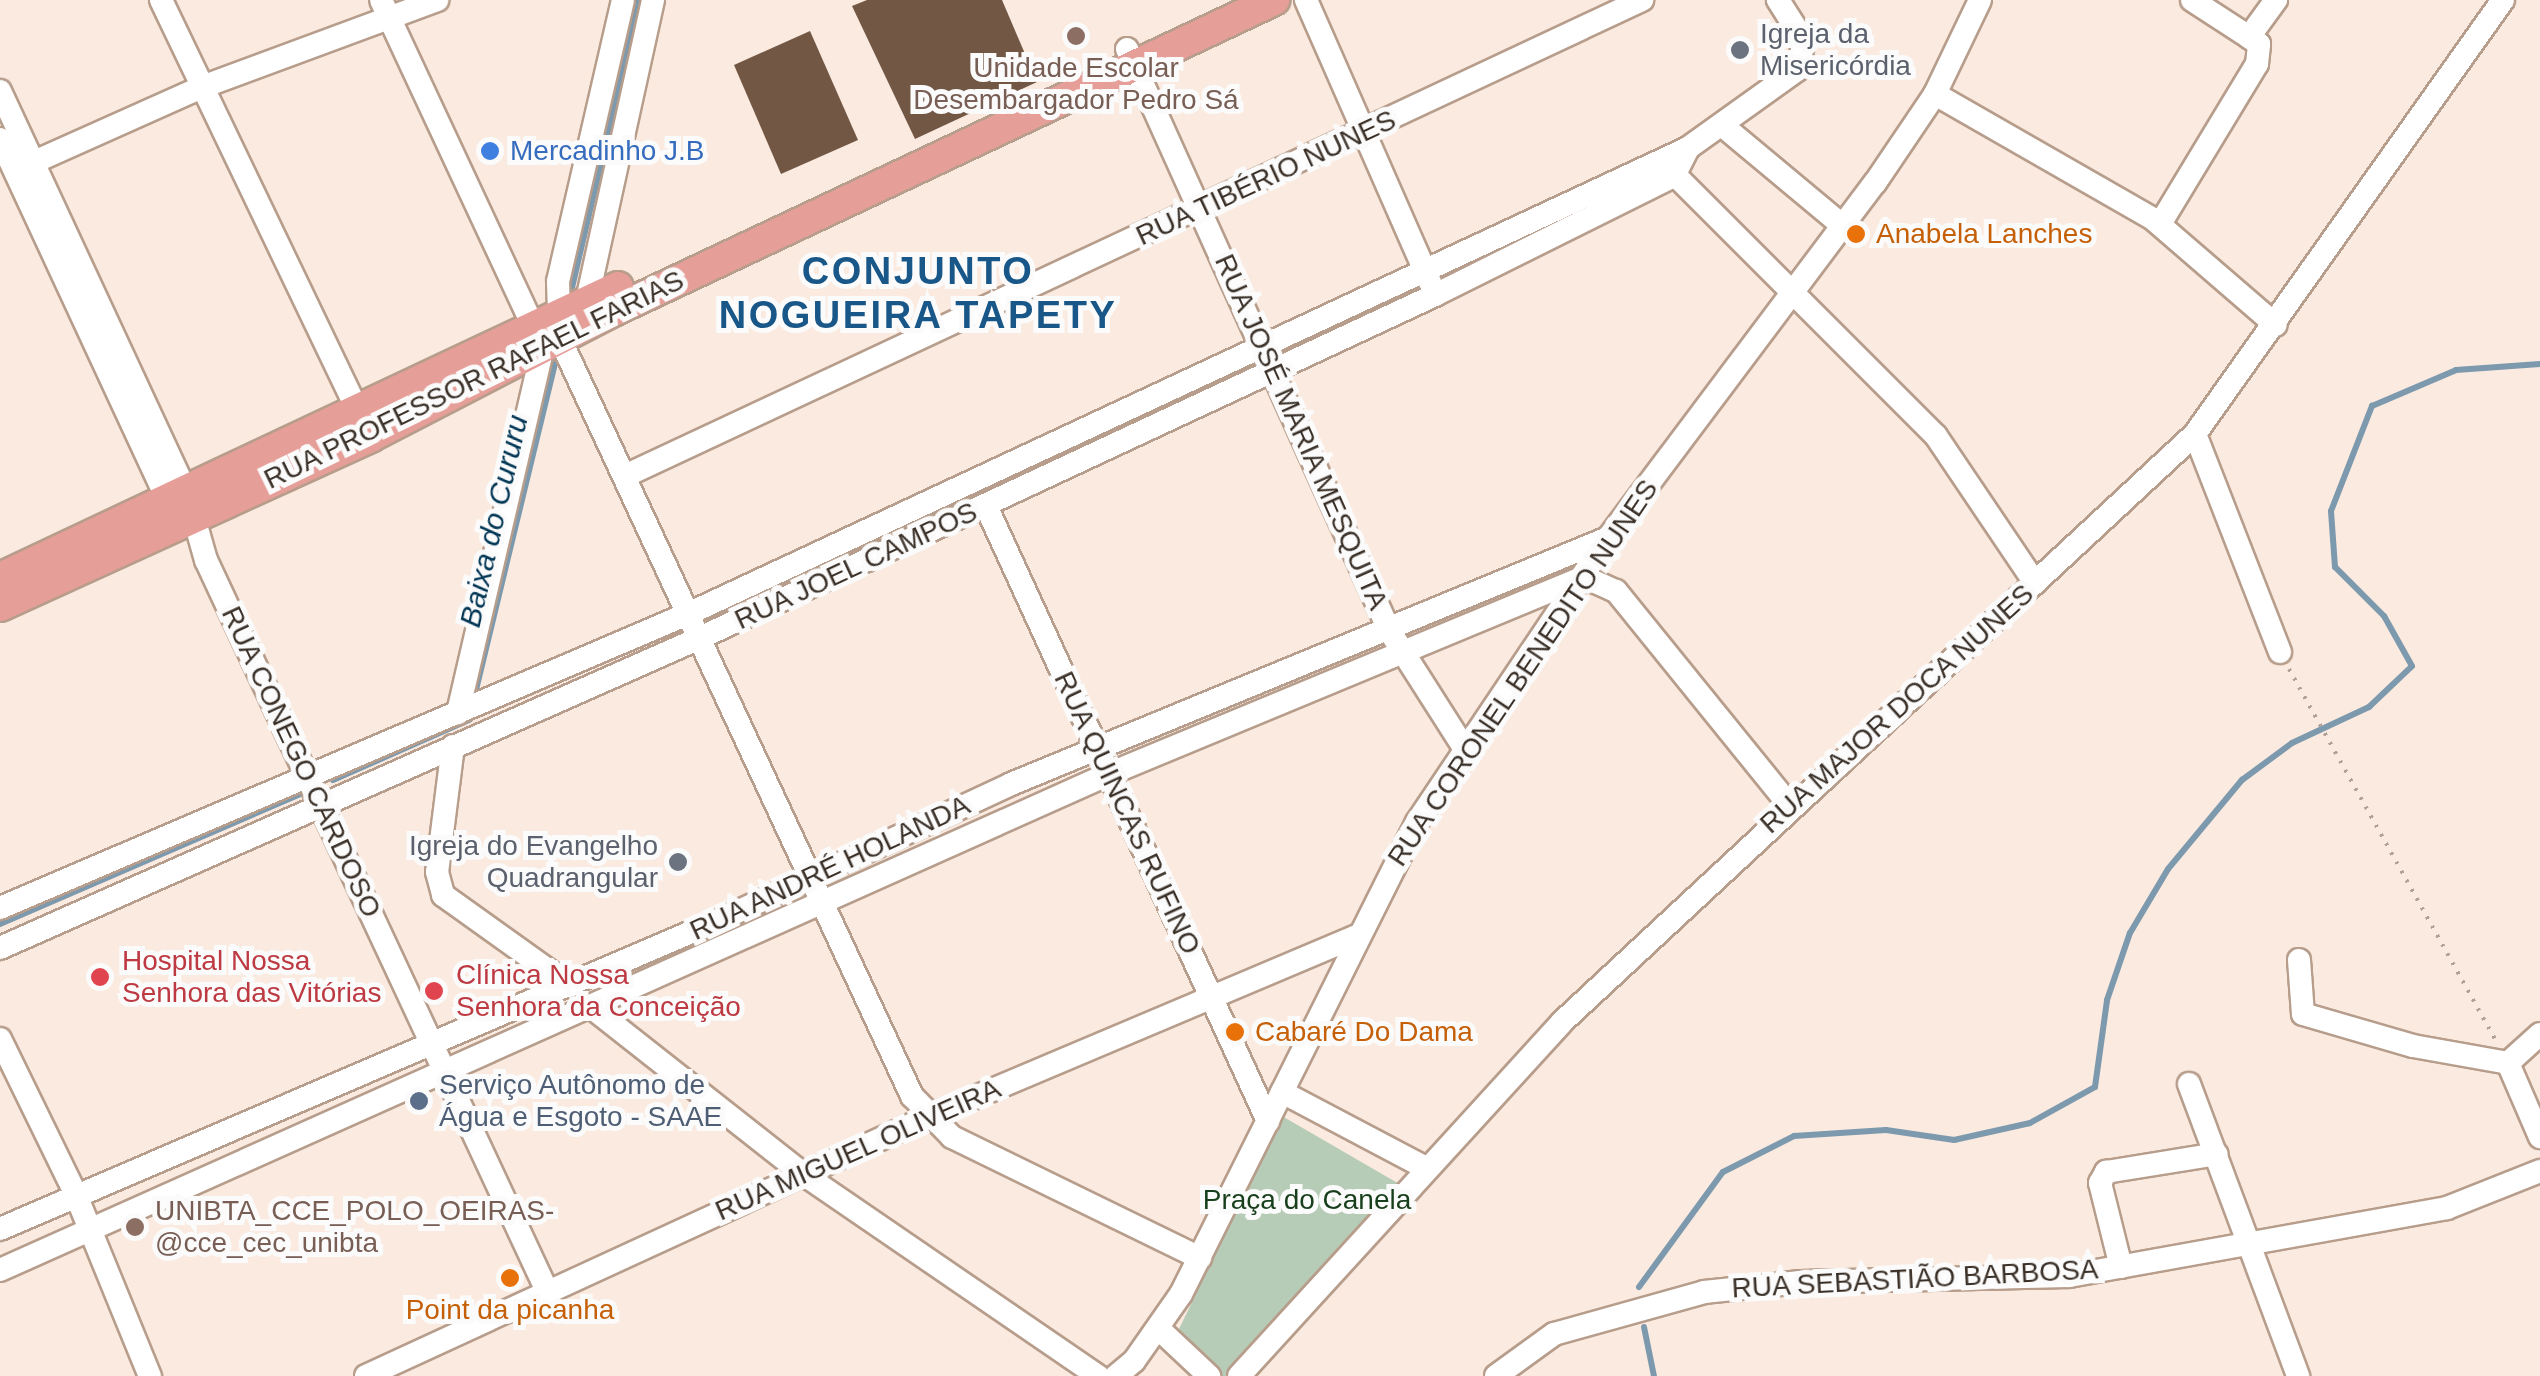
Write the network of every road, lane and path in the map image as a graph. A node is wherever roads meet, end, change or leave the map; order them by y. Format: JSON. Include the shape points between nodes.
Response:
{"nodes":[{"id":1,"x":161,"y":0,"type":"edge"},
{"id":2,"x":437,"y":0,"type":"edge"},
{"id":3,"x":623,"y":0,"type":"edge"},
{"id":4,"x":653,"y":0,"type":"edge"},
{"id":5,"x":1233,"y":0,"type":"edge"},
{"id":6,"x":1274,"y":0,"type":"edge"},
{"id":7,"x":1306,"y":0,"type":"edge"},
{"id":8,"x":1642,"y":0,"type":"edge"},
{"id":9,"x":1778,"y":0,"type":"edge"},
{"id":10,"x":1980,"y":0,"type":"edge"},
{"id":11,"x":2192,"y":0,"type":"edge"},
{"id":12,"x":2276,"y":0,"type":"edge"},
{"id":13,"x":2502,"y":0,"type":"edge"},
{"id":14,"x":386,"y":9,"type":"edge"},
{"id":15,"x":2249,"y":37,"type":"junction"},
{"id":16,"x":1131,"y":57,"type":"junction"},
{"id":17,"x":202,"y":87,"type":"junction"},
{"id":18,"x":0,"y":91,"type":"edge"},
{"id":19,"x":1936,"y":94,"type":"junction"},
{"id":20,"x":1723,"y":126,"type":"junction"},
{"id":21,"x":1366,"y":131,"type":"junction"},
{"id":22,"x":0,"y":138,"type":"edge"},
{"id":23,"x":24,"y":166,"type":"junction"},
{"id":24,"x":1668,"y":168,"type":"junction"},
{"id":25,"x":1201,"y":208,"type":"junction"},
{"id":26,"x":2160,"y":224,"type":"junction"},
{"id":27,"x":1842,"y":225,"type":"junction"},
{"id":28,"x":1425,"y":272,"type":"junction"},
{"id":29,"x":1794,"y":290,"type":"junction"},
{"id":30,"x":1436,"y":295,"type":"junction"},
{"id":31,"x":2276,"y":324,"type":"junction"},
{"id":32,"x":560,"y":327,"type":"junction"},
{"id":33,"x":1263,"y":348,"type":"junction"},
{"id":34,"x":1272,"y":371,"type":"junction"},
{"id":35,"x":365,"y":425,"type":"junction"},
{"id":36,"x":2195,"y":434,"type":"junction"},
{"id":37,"x":627,"y":475,"type":"junction"},
{"id":38,"x":986,"y":506,"type":"junction"},
{"id":39,"x":182,"y":508,"type":"junction"},
{"id":40,"x":1608,"y":538,"type":"junction"},
{"id":41,"x":1584,"y":577,"type":"junction"},
{"id":42,"x":0,"y":578,"type":"edge"},
{"id":43,"x":2035,"y":583,"type":"junction"},
{"id":44,"x":0,"y":606,"type":"edge"},
{"id":45,"x":690,"y":612,"type":"junction"},
{"id":46,"x":702,"y":638,"type":"junction"},
{"id":47,"x":1394,"y":640,"type":"junction"},
{"id":48,"x":2280,"y":652,"type":"joint"},
{"id":49,"x":490,"y":698,"type":"junction"},
{"id":50,"x":458,"y":713,"type":"junction"},
{"id":51,"x":495,"y":726,"type":"junction"},
{"id":52,"x":453,"y":746,"type":"junction"},
{"id":53,"x":1097,"y":748,"type":"junction"},
{"id":54,"x":1466,"y":751,"type":"junction"},
{"id":55,"x":1109,"y":774,"type":"junction"},
{"id":56,"x":308,"y":780,"type":"junction"},
{"id":57,"x":1789,"y":805,"type":"junction"},
{"id":58,"x":320,"y":807,"type":"junction"},
{"id":59,"x":812,"y":878,"type":"junction"},
{"id":60,"x":822,"y":900,"type":"junction"},
{"id":61,"x":0,"y":908,"type":"edge"},
{"id":62,"x":1356,"y":936,"type":"junction"},
{"id":63,"x":0,"y":948,"type":"edge"},
{"id":64,"x":2299,"y":960,"type":"dead end"},
{"id":65,"x":570,"y":986,"type":"junction"},
{"id":66,"x":1210,"y":994,"type":"junction"},
{"id":67,"x":592,"y":1007,"type":"junction"},
{"id":68,"x":2540,"y":1034,"type":"edge"},
{"id":69,"x":0,"y":1039,"type":"edge"},
{"id":70,"x":433,"y":1043,"type":"junction"},
{"id":71,"x":2508,"y":1062,"type":"junction"},
{"id":72,"x":447,"y":1071,"type":"junction"},
{"id":73,"x":2189,"y":1084,"type":"dead end"},
{"id":74,"x":1282,"y":1092,"type":"junction"},
{"id":75,"x":928,"y":1118,"type":"junction"},
{"id":76,"x":1268,"y":1121,"type":"junction"},
{"id":77,"x":2540,"y":1137,"type":"edge"},
{"id":78,"x":2217,"y":1154,"type":"junction"},
{"id":79,"x":1426,"y":1168,"type":"junction"},
{"id":80,"x":2540,"y":1171,"type":"edge"},
{"id":81,"x":803,"y":1174,"type":"junction"},
{"id":82,"x":76,"y":1195,"type":"junction"},
{"id":83,"x":90,"y":1228,"type":"junction"},
{"id":84,"x":0,"y":1229,"type":"edge"},
{"id":85,"x":2253,"y":1244,"type":"junction"},
{"id":86,"x":1200,"y":1258,"type":"junction"},
{"id":87,"x":2121,"y":1267,"type":"junction"},
{"id":88,"x":0,"y":1270,"type":"edge"},
{"id":89,"x":548,"y":1291,"type":"junction"},
{"id":90,"x":1159,"y":1329,"type":"junction"},
{"id":91,"x":150,"y":1376,"type":"edge"},
{"id":92,"x":366,"y":1376,"type":"edge"},
{"id":93,"x":1098,"y":1376,"type":"edge"},
{"id":94,"x":1116,"y":1376,"type":"edge"},
{"id":95,"x":1210,"y":1376,"type":"edge"},
{"id":96,"x":1240,"y":1376,"type":"edge"},
{"id":97,"x":1496,"y":1376,"type":"edge"},
{"id":98,"x":2298,"y":1376,"type":"edge"}],
"edges":[{"from":1,"to":17,"type":"street"},
{"from":2,"to":14,"type":"street"},
{"from":3,"to":32,"type":"street"},
{"from":4,"to":32,"type":"street"},
{"from":5,"to":16,"type":"main road","name":"RUA PROFESSOR RAFAEL FARIAS"},
{"from":6,"to":16,"type":"main road","name":"RUA PROFESSOR RAFAEL FARIAS"},
{"from":7,"to":21,"type":"street"},
{"from":8,"to":21,"type":"street","name":"RUA TIBÉRIO NUNES"},
{"from":9,"to":20,"type":"street","via":[[1798,27],[1804,50],[1797,70]]},
{"from":10,"to":19,"type":"street","name":"RUA CORONEL BENEDITO NUNES"},
{"from":11,"to":15,"type":"street"},
{"from":12,"to":15,"type":"street"},
{"from":13,"to":31,"type":"street","name":"RUA MAJOR DOCA NUNES"},
{"from":14,"to":17,"type":"street"},
{"from":14,"to":32,"type":"street"},
{"from":15,"to":26,"type":"street","via":[[2258,44],[2257,64]]},
{"from":16,"to":25,"type":"street","name":"RUA JOSÉ MARIA MESQUITA"},
{"from":16,"to":32,"type":"main road","name":"RUA PROFESSOR RAFAEL FARIAS"},
{"from":17,"to":23,"type":"street"},
{"from":17,"to":35,"type":"street"},
{"from":18,"to":23,"type":"street"},
{"from":19,"to":26,"type":"street"},
{"from":19,"to":27,"type":"street","name":"RUA CORONEL BENEDITO NUNES"},
{"from":20,"to":24,"type":"street"},
{"from":20,"to":27,"type":"street"},
{"from":21,"to":25,"type":"street","name":"RUA TIBÉRIO NUNES"},
{"from":21,"to":28,"type":"street"},
{"from":22,"to":23,"type":"street"},
{"from":23,"to":39,"type":"street","name":"RUA CONEGO CARDOSO"},
{"from":24,"to":28,"type":"street","name":"RUA JOEL CAMPOS"},
{"from":24,"to":29,"type":"street"},
{"from":24,"to":30,"type":"street","name":"RUA JOEL CAMPOS"},
{"from":25,"to":33,"type":"street","name":"RUA JOSÉ MARIA MESQUITA"},
{"from":25,"to":37,"type":"street","name":"RUA TIBÉRIO NUNES"},
{"from":26,"to":31,"type":"street"},
{"from":27,"to":29,"type":"street","name":"RUA CORONEL BENEDITO NUNES"},
{"from":28,"to":30,"type":"street"},
{"from":28,"to":33,"type":"street","name":"RUA JOEL CAMPOS"},
{"from":29,"to":40,"type":"street","name":"RUA CORONEL BENEDITO NUNES"},
{"from":29,"to":43,"type":"street","via":[[1936,436]]},
{"from":30,"to":34,"type":"street","name":"RUA JOEL CAMPOS"},
{"from":31,"to":36,"type":"street","name":"RUA MAJOR DOCA NUNES"},
{"from":32,"to":35,"type":"main road","name":"RUA PROFESSOR RAFAEL FARIAS"},
{"from":32,"to":37,"type":"street"},
{"from":32,"to":50,"type":"street"},
{"from":33,"to":34,"type":"street","name":"RUA JOSÉ MARIA MESQUITA"},
{"from":33,"to":45,"type":"street","name":"RUA JOEL CAMPOS"},
{"from":34,"to":38,"type":"street","name":"RUA JOEL CAMPOS"},
{"from":34,"to":47,"type":"street","name":"RUA JOSÉ MARIA MESQUITA"},
{"from":35,"to":39,"type":"main road","name":"RUA PROFESSOR RAFAEL FARIAS"},
{"from":36,"to":43,"type":"street","name":"RUA MAJOR DOCA NUNES"},
{"from":36,"to":48,"type":"street"},
{"from":37,"to":45,"type":"street"},
{"from":38,"to":46,"type":"street","name":"RUA JOEL CAMPOS"},
{"from":38,"to":53,"type":"street","name":"RUA QUINCAS RUFINO"},
{"from":39,"to":42,"type":"main road","name":"RUA PROFESSOR RAFAEL FARIAS"},
{"from":39,"to":44,"type":"main road","name":"RUA PROFESSOR RAFAEL FARIAS"},
{"from":39,"to":56,"type":"street","name":"RUA CONEGO CARDOSO"},
{"from":40,"to":41,"type":"street","name":"RUA CORONEL BENEDITO NUNES"},
{"from":40,"to":47,"type":"street","name":"RUA ANDRÉ HOLANDA"},
{"from":41,"to":47,"type":"street","name":"RUA ANDRÉ HOLANDA"},
{"from":41,"to":54,"type":"street","name":"RUA CORONEL BENEDITO NUNES"},
{"from":41,"to":57,"type":"street","via":[[1616,591]]},
{"from":43,"to":57,"type":"street","name":"RUA MAJOR DOCA NUNES"},
{"from":45,"to":46,"type":"street"},
{"from":45,"to":49,"type":"street","name":"RUA JOEL CAMPOS"},
{"from":46,"to":51,"type":"street","name":"RUA JOEL CAMPOS"},
{"from":46,"to":59,"type":"street"},
{"from":47,"to":53,"type":"street","name":"RUA ANDRÉ HOLANDA"},
{"from":47,"to":54,"type":"street","name":"RUA JOSÉ MARIA MESQUITA"},
{"from":47,"to":55,"type":"street","name":"RUA ANDRÉ HOLANDA"},
{"from":48,"to":71,"type":"path"},
{"from":49,"to":50,"type":"street","name":"RUA JOEL CAMPOS"},
{"from":49,"to":51,"type":"street"},
{"from":50,"to":56,"type":"street","name":"RUA JOEL CAMPOS"},
{"from":51,"to":52,"type":"street","name":"RUA JOEL CAMPOS"},
{"from":52,"to":58,"type":"street","name":"RUA JOEL CAMPOS"},
{"from":52,"to":65,"type":"street","via":[[436,872],[442,895]]},
{"from":53,"to":55,"type":"street","name":"RUA QUINCAS RUFINO"},
{"from":53,"to":59,"type":"street","name":"RUA ANDRÉ HOLANDA"},
{"from":54,"to":62,"type":"street","name":"RUA CORONEL BENEDITO NUNES","via":[[1417,822]]},
{"from":55,"to":60,"type":"street","name":"RUA ANDRÉ HOLANDA"},
{"from":55,"to":66,"type":"street","name":"RUA QUINCAS RUFINO"},
{"from":56,"to":58,"type":"street","name":"RUA CONEGO CARDOSO"},
{"from":56,"to":61,"type":"street","name":"RUA JOEL CAMPOS"},
{"from":57,"to":79,"type":"street","name":"RUA MAJOR DOCA NUNES","via":[[1562,1022]]},
{"from":58,"to":63,"type":"street","name":"RUA JOEL CAMPOS"},
{"from":58,"to":70,"type":"street","name":"RUA CONEGO CARDOSO"},
{"from":59,"to":60,"type":"street"},
{"from":59,"to":65,"type":"street","name":"RUA ANDRÉ HOLANDA"},
{"from":60,"to":67,"type":"street","name":"RUA ANDRÉ HOLANDA"},
{"from":60,"to":75,"type":"street","via":[[898,1072]]},
{"from":62,"to":66,"type":"street","name":"RUA MIGUEL OLIVEIRA"},
{"from":62,"to":74,"type":"street","name":"RUA CORONEL BENEDITO NUNES"},
{"from":64,"to":71,"type":"street","via":[[2303,1014],[2413,1046]]},
{"from":65,"to":70,"type":"street","name":"RUA ANDRÉ HOLANDA"},
{"from":66,"to":75,"type":"street","name":"RUA MIGUEL OLIVEIRA"},
{"from":66,"to":76,"type":"street","name":"RUA QUINCAS RUFINO"},
{"from":67,"to":72,"type":"street","name":"RUA ANDRÉ HOLANDA"},
{"from":67,"to":81,"type":"street"},
{"from":68,"to":71,"type":"street"},
{"from":69,"to":82,"type":"street"},
{"from":70,"to":72,"type":"street","name":"RUA CONEGO CARDOSO"},
{"from":70,"to":82,"type":"street","name":"RUA ANDRÉ HOLANDA"},
{"from":71,"to":77,"type":"street"},
{"from":72,"to":83,"type":"street","name":"RUA ANDRÉ HOLANDA"},
{"from":72,"to":89,"type":"street","name":"RUA CONEGO CARDOSO"},
{"from":73,"to":78,"type":"street"},
{"from":74,"to":76,"type":"street","name":"RUA CORONEL BENEDITO NUNES"},
{"from":74,"to":79,"type":"street"},
{"from":75,"to":81,"type":"street","name":"RUA MIGUEL OLIVEIRA"},
{"from":75,"to":86,"type":"street","via":[[952,1137]]},
{"from":76,"to":86,"type":"street","name":"RUA CORONEL BENEDITO NUNES"},
{"from":78,"to":85,"type":"street"},
{"from":78,"to":87,"type":"street","via":[[2106,1172],[2100,1184]]},
{"from":79,"to":96,"type":"street","name":"RUA MAJOR DOCA NUNES"},
{"from":80,"to":85,"type":"street","name":"RUA SEBASTIÃO BARBOSA","via":[[2480,1200]]},
{"from":81,"to":89,"type":"street","name":"RUA MIGUEL OLIVEIRA"},
{"from":81,"to":93,"type":"street"},
{"from":82,"to":83,"type":"street"},
{"from":82,"to":84,"type":"street","name":"RUA ANDRÉ HOLANDA"},
{"from":83,"to":88,"type":"street","name":"RUA ANDRÉ HOLANDA"},
{"from":83,"to":91,"type":"street"},
{"from":85,"to":87,"type":"street","name":"RUA SEBASTIÃO BARBOSA"},
{"from":85,"to":98,"type":"street"},
{"from":86,"to":90,"type":"street","name":"RUA CORONEL BENEDITO NUNES"},
{"from":87,"to":97,"type":"street","name":"RUA SEBASTIÃO BARBOSA","via":[[2069,1276],[1746,1285],[1580,1324]]},
{"from":89,"to":92,"type":"street","name":"RUA MIGUEL OLIVEIRA"},
{"from":90,"to":94,"type":"street","name":"RUA CORONEL BENEDITO NUNES"},
{"from":90,"to":95,"type":"street"}]}
